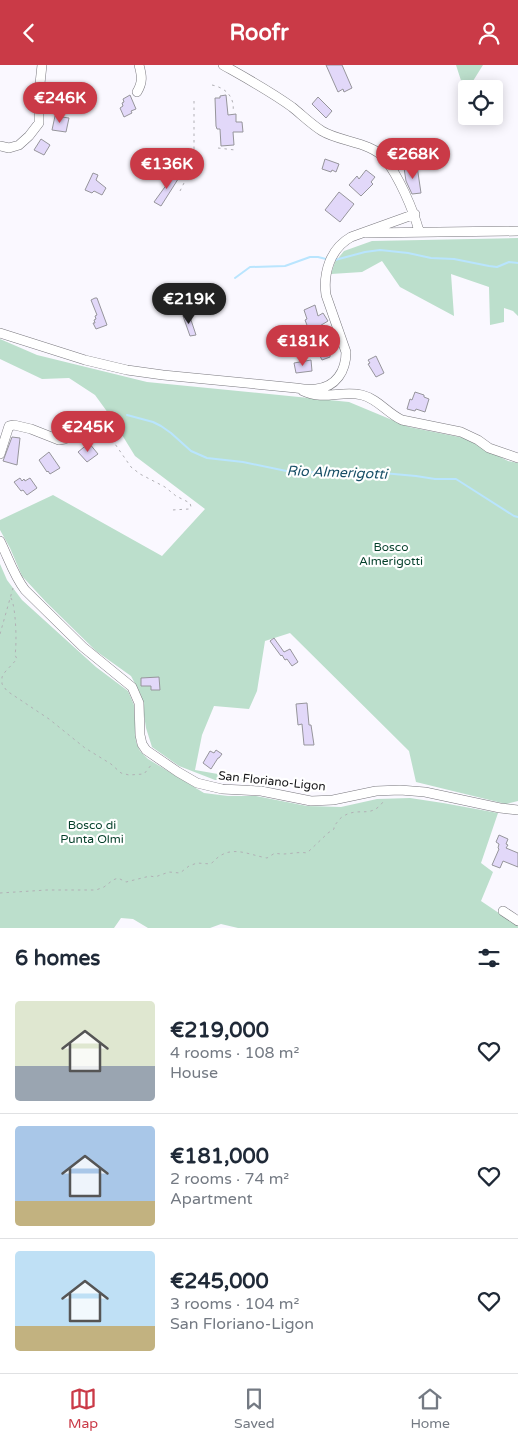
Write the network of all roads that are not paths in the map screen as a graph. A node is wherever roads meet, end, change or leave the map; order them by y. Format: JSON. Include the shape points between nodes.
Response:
{"nodes":[{"id":1,"x":42,"y":65,"type":"edge"},
{"id":2,"x":139,"y":65,"type":"edge"},
{"id":3,"x":223,"y":65,"type":"edge"},
{"id":4,"x":137,"y":92,"type":"dead end"},
{"id":5,"x":0,"y":146,"type":"edge"},
{"id":6,"x":414,"y":214,"type":"junction"},
{"id":7,"x":419,"y":231,"type":"junction"},
{"id":8,"x":518,"y":231,"type":"edge"},
{"id":9,"x":359,"y":233,"type":"junction"},
{"id":10,"x":0,"y":333,"type":"edge"},
{"id":11,"x":296,"y":389,"type":"junction"},
{"id":12,"x":89,"y":436,"type":"road end"},
{"id":13,"x":0,"y":454,"type":"edge"},
{"id":14,"x":518,"y":458,"type":"edge"},
{"id":15,"x":0,"y":541,"type":"edge"},
{"id":16,"x":518,"y":810,"type":"edge"},
{"id":17,"x":503,"y":911,"type":"dead end"},
{"id":18,"x":518,"y":921,"type":"edge"}],
"edges":[{"from":1,"to":5,"type":"street","via":[[39,123],[19,145]]},
{"from":2,"to":4,"type":"street","via":[[142,76]]},
{"from":3,"to":6,"type":"street","via":[[275,96],[322,131],[379,154],[395,176]]},
{"from":6,"to":7,"type":"street"},
{"from":6,"to":9,"type":"street"},
{"from":7,"to":8,"type":"street"},
{"from":7,"to":9,"type":"street"},
{"from":9,"to":11,"type":"street","via":[[336,248],[326,278],[326,295],[346,352],[344,368],[335,381],[323,388]]},
{"from":10,"to":11,"type":"street","via":[[127,370]]},
{"from":11,"to":14,"type":"street","via":[[320,396],[362,395],[376,400],[402,421],[461,432],[489,448]]},
{"from":12,"to":13,"type":"street","via":[[74,434],[59,439],[31,429],[9,426]]},
{"from":15,"to":16,"type":"street","name":"San Floriano-Ligon","via":[[18,581],[36,602],[83,647],[132,687],[139,703],[140,735],[146,750],[197,783],[311,801],[376,791],[425,792]]},
{"from":17,"to":18,"type":"street"}]}
